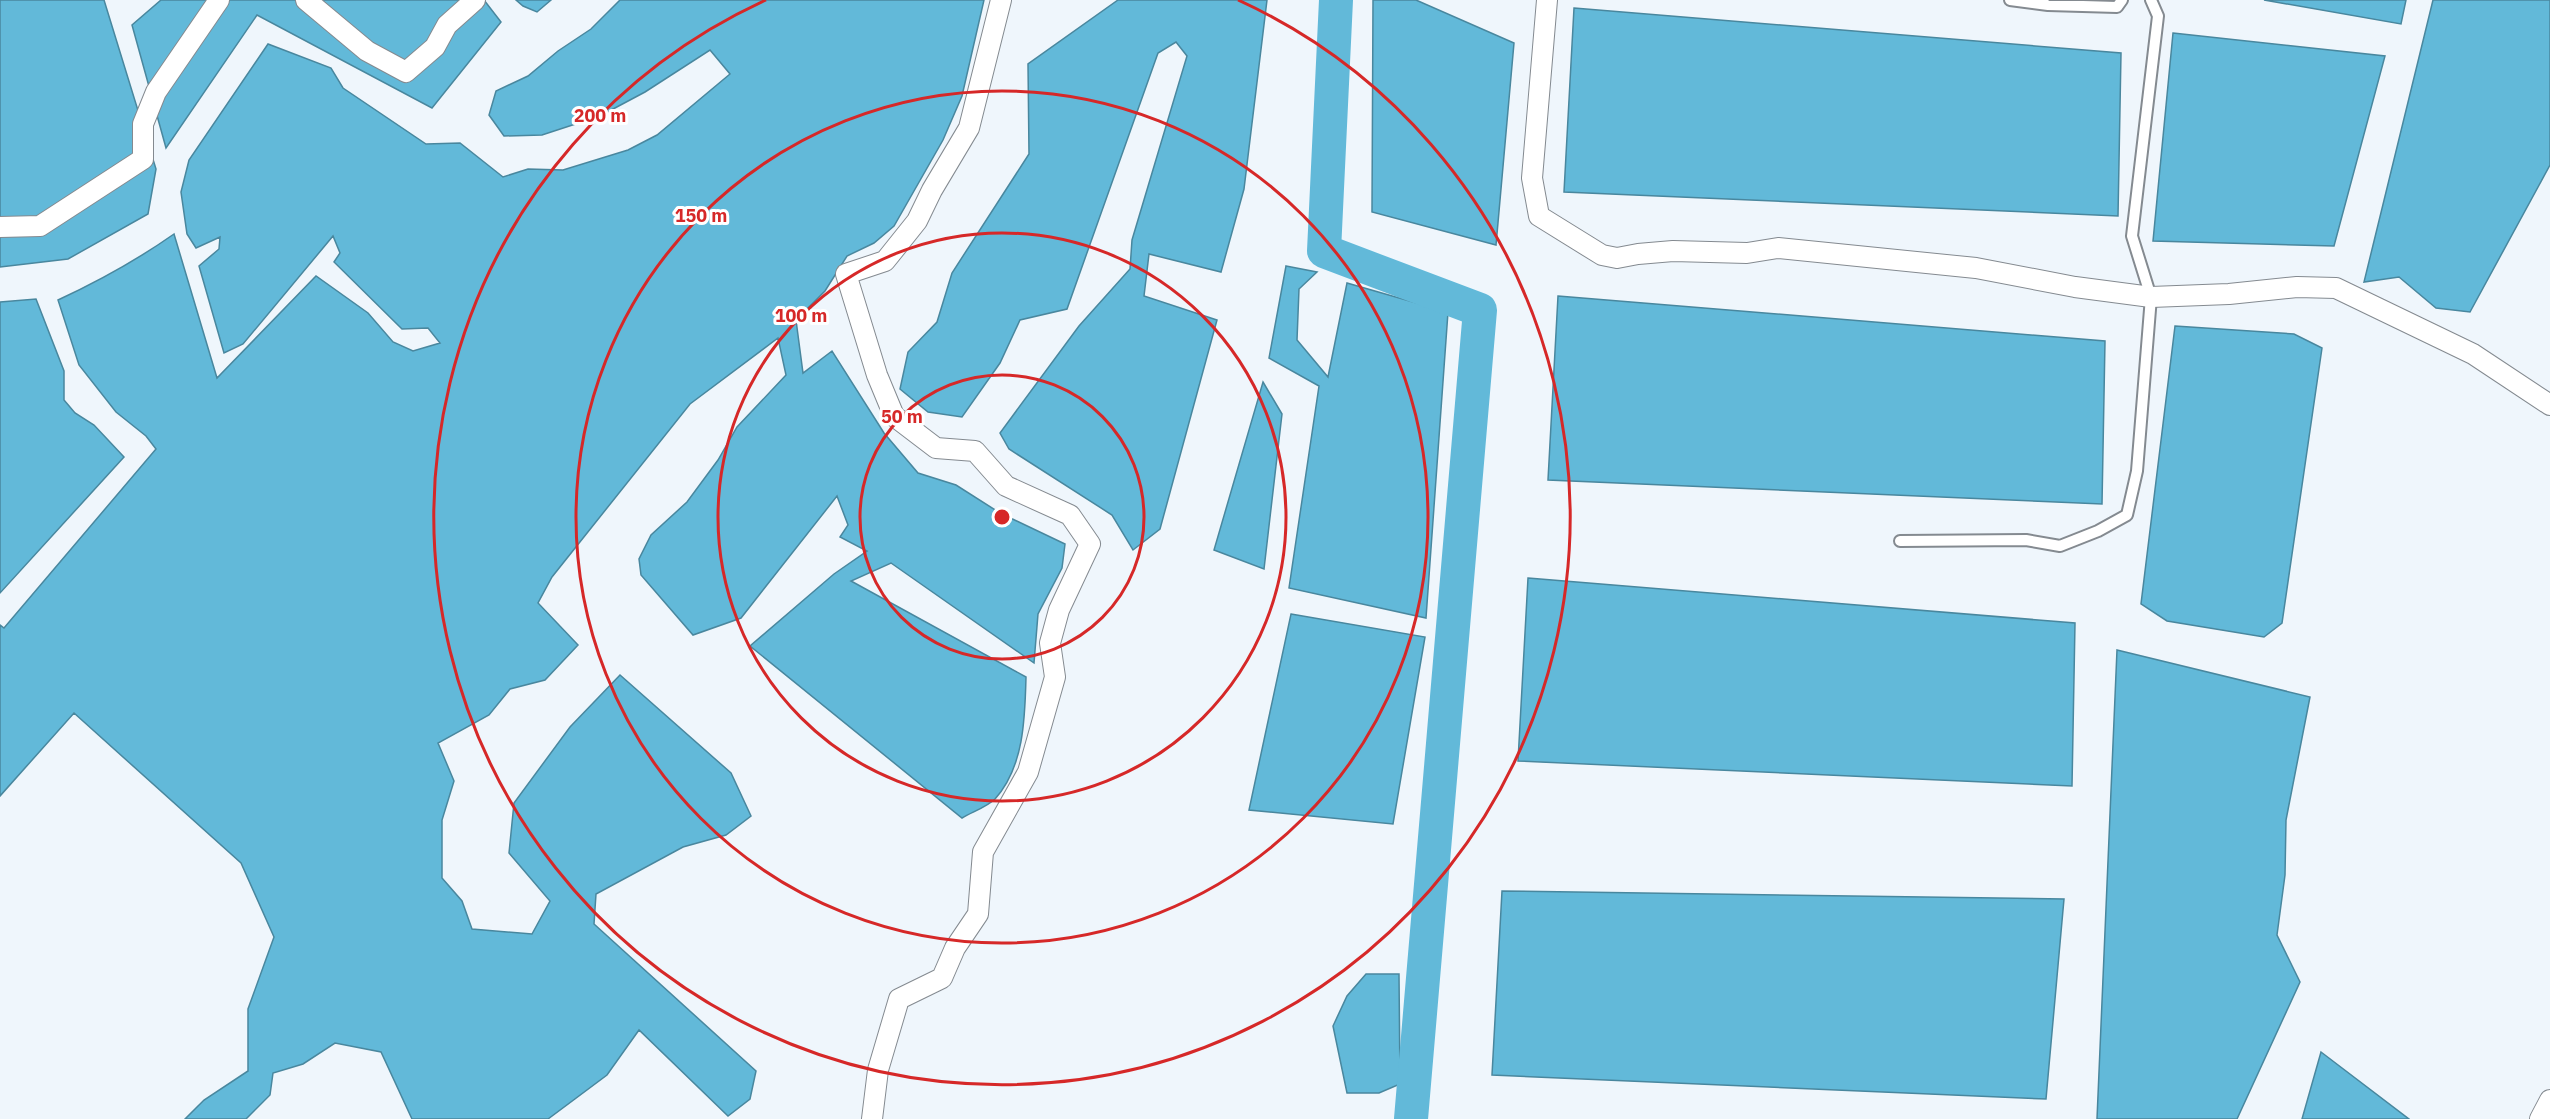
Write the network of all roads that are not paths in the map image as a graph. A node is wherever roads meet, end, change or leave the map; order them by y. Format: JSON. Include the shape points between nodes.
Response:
{"nodes":[{"id":1,"x":219,"y":0,"type":"edge"},
{"id":2,"x":306,"y":0,"type":"edge"},
{"id":3,"x":475,"y":0,"type":"edge"},
{"id":4,"x":1001,"y":0,"type":"edge"},
{"id":5,"x":1547,"y":0,"type":"edge"},
{"id":6,"x":2010,"y":0,"type":"edge"},
{"id":7,"x":2122,"y":0,"type":"edge"},
{"id":8,"x":2151,"y":0,"type":"edge"},
{"id":9,"x":0,"y":227,"type":"edge"},
{"id":10,"x":2151,"y":297,"type":"junction"},
{"id":11,"x":2550,"y":405,"type":"edge"},
{"id":12,"x":1900,"y":541,"type":"dead end"},
{"id":13,"x":2550,"y":1100,"type":"edge"},
{"id":14,"x":872,"y":1119,"type":"edge"},
{"id":15,"x":2540,"y":1119,"type":"edge"}],
"edges":[{"from":1,"to":9,"type":"street","via":[[156,92],[143,124],[143,159],[40,226]]},
{"from":2,"to":3,"type":"street","via":[[367,51],[406,72],[435,47],[447,25]]},
{"from":4,"to":14,"type":"street","via":[[969,128],[917,221],[885,261],[846,274],[894,416],[936,448],[975,451],[1006,486],[1070,515],[1090,544],[1059,610],[1050,643],[1055,677],[1028,772],[983,852],[978,914],[955,948],[942,978],[899,999],[878,1070]]},
{"from":5,"to":10,"type":"street","via":[[1532,178],[1539,216],[1602,255],[1617,258],[1673,250],[1747,253],[1778,248],[1976,268]]},
{"from":6,"to":7,"type":"lane","via":[[2117,7]]},
{"from":8,"to":10,"type":"lane","via":[[2158,16],[2132,236]]},
{"from":10,"to":11,"type":"street","via":[[2336,288],[2473,354]]},
{"from":10,"to":12,"type":"lane","via":[[2138,471],[2127,514],[2060,546],[2026,540]]},
{"from":13,"to":15,"type":"street"}]}
